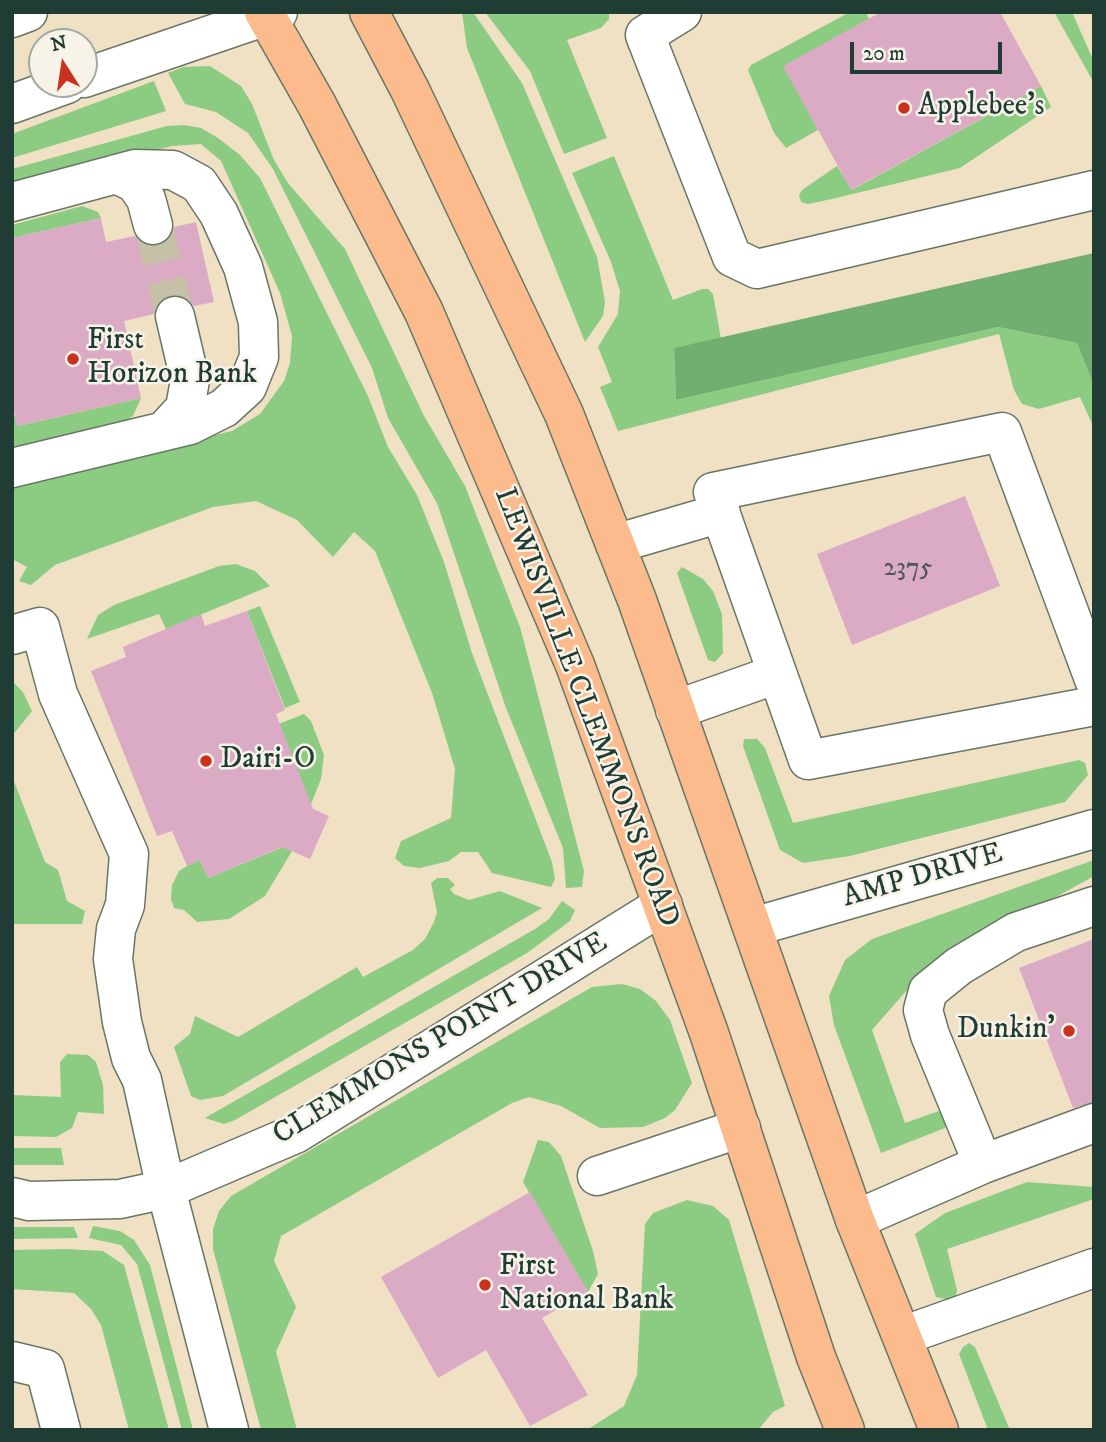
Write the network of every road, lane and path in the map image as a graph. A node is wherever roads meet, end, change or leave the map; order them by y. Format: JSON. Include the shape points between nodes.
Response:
{"nodes":[{"id":1,"x":28,"y":12,"type":"edge"},
{"id":2,"x":369,"y":12,"type":"edge"},
{"id":3,"x":682,"y":12,"type":"edge"},
{"id":4,"x":269,"y":14,"type":"edge"},
{"id":5,"x":12,"y":18,"type":"edge"},
{"id":6,"x":98,"y":73,"type":"edge"},
{"id":7,"x":28,"y":98,"type":"edge"},
{"id":8,"x":12,"y":104,"type":"edge"},
{"id":9,"x":116,"y":174,"type":"junction"},
{"id":10,"x":1094,"y":190,"type":"edge"},
{"id":11,"x":12,"y":202,"type":"edge"},
{"id":12,"x":153,"y":225,"type":"tunnel mouth"},
{"id":13,"x":175,"y":316,"type":"tunnel mouth"},
{"id":14,"x":164,"y":431,"type":"junction"},
{"id":15,"x":12,"y":468,"type":"edge"},
{"id":16,"x":721,"y":513,"type":"junction"},
{"id":17,"x":615,"y":544,"type":"junction"},
{"id":18,"x":26,"y":631,"type":"edge"},
{"id":19,"x":777,"y":674,"type":"junction"},
{"id":20,"x":1094,"y":679,"type":"edge"},
{"id":21,"x":1094,"y":706,"type":"edge"},
{"id":22,"x":675,"y":710,"type":"junction"},
{"id":23,"x":1094,"y":829,"type":"edge"},
{"id":24,"x":663,"y":905,"type":"junction"},
{"id":25,"x":1094,"y":906,"type":"edge"},
{"id":26,"x":753,"y":927,"type":"junction"},
{"id":27,"x":1094,"y":1123,"type":"edge"},
{"id":28,"x":741,"y":1128,"type":"junction"},
{"id":29,"x":983,"y":1164,"type":"junction"},
{"id":30,"x":597,"y":1176,"type":"dead end"},
{"id":31,"x":166,"y":1189,"type":"junction"},
{"id":32,"x":12,"y":1197,"type":"edge"},
{"id":33,"x":855,"y":1220,"type":"junction"},
{"id":34,"x":1094,"y":1268,"type":"edge"},
{"id":35,"x":902,"y":1336,"type":"junction"},
{"id":36,"x":12,"y":1361,"type":"edge"},
{"id":37,"x":61,"y":1430,"type":"edge"},
{"id":38,"x":229,"y":1430,"type":"edge"},
{"id":39,"x":845,"y":1430,"type":"edge"},
{"id":40,"x":939,"y":1430,"type":"edge"}],
"edges":[{"from":1,"to":5,"type":"street"},
{"from":2,"to":17,"type":"main road","via":[[564,414]]},
{"from":3,"to":10,"type":"street","via":[[645,35],[732,257],[757,269]]},
{"from":4,"to":6,"type":"street"},
{"from":4,"to":24,"type":"main road","name":"LEWISVILLE CLEMMONS ROAD","via":[[424,312],[575,666]]},
{"from":7,"to":8,"type":"street"},
{"from":9,"to":11,"type":"street"},
{"from":9,"to":12,"type":"street","via":[[135,183],[146,199]]},
{"from":9,"to":14,"type":"street","via":[[135,169],[173,170],[199,184],[219,214],[243,267],[258,322],[259,357],[247,387],[225,408],[190,425]]},
{"from":13,"to":14,"type":"street","via":[[190,380],[184,408]]},
{"from":14,"to":15,"type":"street"},
{"from":16,"to":17,"type":"street"},
{"from":16,"to":19,"type":"street"},
{"from":16,"to":20,"type":"street","via":[[713,492],[1002,432]]},
{"from":17,"to":22,"type":"main road"},
{"from":18,"to":31,"type":"street","via":[[130,854],[113,959],[122,1022],[142,1080]]},
{"from":19,"to":21,"type":"street","via":[[808,760]]},
{"from":19,"to":22,"type":"street"},
{"from":22,"to":26,"type":"main road"},
{"from":23,"to":26,"type":"street","name":"AMP DRIVE"},
{"from":24,"to":28,"type":"main road","name":"LEWISVILLE CLEMMONS ROAD"},
{"from":24,"to":31,"type":"street","name":"CLEMMONS POINT DRIVE","via":[[295,1134]]},
{"from":25,"to":29,"type":"street","via":[[1016,932],[959,966],[929,991],[923,1010],[930,1035]]},
{"from":26,"to":33,"type":"main road"},
{"from":27,"to":29,"type":"street"},
{"from":28,"to":30,"type":"street"},
{"from":28,"to":39,"type":"main road","name":"LEWISVILLE CLEMMONS ROAD","via":[[816,1357]]},
{"from":29,"to":33,"type":"street"},
{"from":31,"to":32,"type":"street","name":"CLEMMONS POINT DRIVE","via":[[120,1199]]},
{"from":31,"to":38,"type":"street"},
{"from":33,"to":35,"type":"main road"},
{"from":34,"to":35,"type":"street"},
{"from":35,"to":40,"type":"main road"},
{"from":36,"to":37,"type":"street","via":[[45,1368]]}]}
